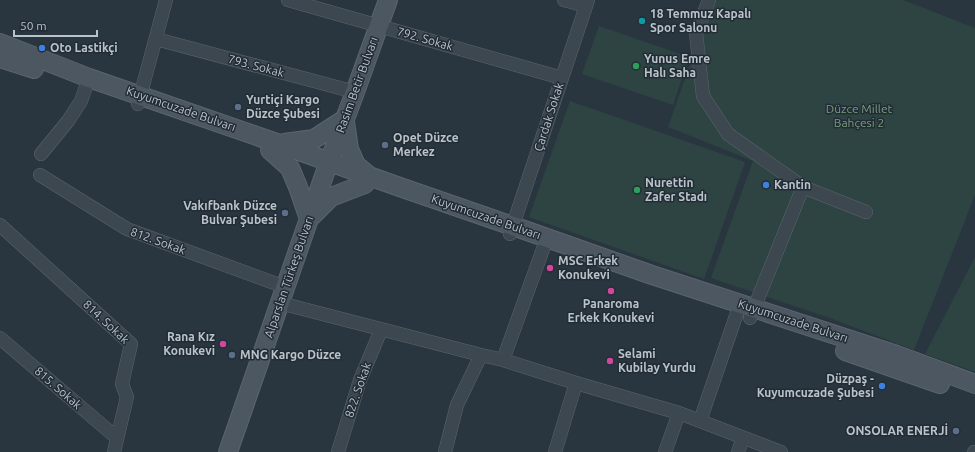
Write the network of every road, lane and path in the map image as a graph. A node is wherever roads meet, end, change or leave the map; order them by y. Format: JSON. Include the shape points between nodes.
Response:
{"nodes":[{"id":1,"x":166,"y":0,"type":"edge"},
{"id":2,"x":288,"y":0,"type":"edge"},
{"id":3,"x":388,"y":0,"type":"edge"},
{"id":4,"x":564,"y":0,"type":"edge"},
{"id":5,"x":709,"y":0,"type":"edge"},
{"id":6,"x":587,"y":3,"type":"edge"},
{"id":7,"x":379,"y":26,"type":"junction"},
{"id":8,"x":156,"y":39,"type":"junction"},
{"id":9,"x":0,"y":43,"type":"edge"},
{"id":10,"x":0,"y":58,"type":"edge"},
{"id":11,"x":562,"y":78,"type":"junction"},
{"id":12,"x":88,"y":82,"type":"junction"},
{"id":13,"x":355,"y":92,"type":"junction"},
{"id":14,"x":139,"y":100,"type":"junction"},
{"id":15,"x":345,"y":119,"type":"junction"},
{"id":16,"x":274,"y":147,"type":"junction"},
{"id":17,"x":41,"y":154,"type":"dead end"},
{"id":18,"x":327,"y":166,"type":"junction"},
{"id":19,"x":40,"y":175,"type":"dead end"},
{"id":20,"x":368,"y":180,"type":"junction"},
{"id":21,"x":803,"y":187,"type":"junction"},
{"id":22,"x":866,"y":212,"type":"dead end"},
{"id":23,"x":309,"y":219,"type":"junction"},
{"id":24,"x":0,"y":225,"type":"edge"},
{"id":25,"x":512,"y":230,"type":"junction"},
{"id":26,"x":545,"y":242,"type":"junction"},
{"id":27,"x":282,"y":295,"type":"junction"},
{"id":28,"x":747,"y":313,"type":"junction"},
{"id":29,"x":381,"y":330,"type":"junction"},
{"id":30,"x":0,"y":338,"type":"edge"},
{"id":31,"x":481,"y":355,"type":"junction"},
{"id":32,"x":503,"y":360,"type":"junction"},
{"id":33,"x":576,"y":383,"type":"junction"},
{"id":34,"x":975,"y":384,"type":"edge"},
{"id":35,"x":975,"y":396,"type":"edge"},
{"id":36,"x":679,"y":413,"type":"junction"},
{"id":37,"x":700,"y":421,"type":"junction"},
{"id":38,"x":117,"y":438,"type":"junction"},
{"id":39,"x":743,"y":438,"type":"junction"},
{"id":40,"x":114,"y":452,"type":"edge"},
{"id":41,"x":228,"y":452,"type":"edge"},
{"id":42,"x":338,"y":452,"type":"edge"},
{"id":43,"x":445,"y":452,"type":"edge"},
{"id":44,"x":555,"y":452,"type":"edge"},
{"id":45,"x":665,"y":452,"type":"edge"},
{"id":46,"x":738,"y":452,"type":"edge"},
{"id":47,"x":781,"y":452,"type":"edge"}],
"edges":[{"from":1,"to":8,"type":"street"},
{"from":2,"to":7,"type":"street","name":"792. Sokak"},
{"from":3,"to":7,"type":"main road","name":"Rasim Betir Bulvarı"},
{"from":4,"to":6,"type":"street"},
{"from":5,"to":21,"type":"street","via":[[696,33],[703,96],[728,134]]},
{"from":6,"to":11,"type":"street","name":"Çardak Sokak"},
{"from":7,"to":11,"type":"street","name":"792. Sokak"},
{"from":7,"to":13,"type":"main road","name":"Rasim Betir Bulvarı"},
{"from":8,"to":13,"type":"street","name":"793. Sokak"},
{"from":8,"to":14,"type":"street"},
{"from":9,"to":12,"type":"main road","name":"Kuyumcuzade Bulvarı"},
{"from":10,"to":12,"type":"main road","name":"Kuyumcuzade Bulvarı"},
{"from":11,"to":25,"type":"street","name":"Çardak Sokak"},
{"from":12,"to":14,"type":"main road","name":"Kuyumcuzade Bulvarı"},
{"from":12,"to":17,"type":"street","via":[[81,101],[68,121]]},
{"from":13,"to":15,"type":"main road","name":"Rasim Betir Bulvarı"},
{"from":14,"to":16,"type":"main road","name":"Kuyumcuzade Bulvarı"},
{"from":15,"to":16,"type":"main road","via":[[314,140]]},
{"from":15,"to":18,"type":"main road","name":"Rasim Betir Bulvarı"},
{"from":15,"to":20,"type":"main road","via":[[349,149],[356,165]]},
{"from":16,"to":18,"type":"main road","name":"Kuyumcuzade Bulvarı"},
{"from":16,"to":23,"type":"main road","via":[[290,168]]},
{"from":18,"to":20,"type":"main road","name":"Kuyumcuzade Bulvarı"},
{"from":18,"to":23,"type":"main road","name":"Alparslan Türkeş Bulvarı"},
{"from":19,"to":27,"type":"street","name":"812. Sokak","via":[[127,229]]},
{"from":20,"to":23,"type":"main road","via":[[331,197]]},
{"from":20,"to":25,"type":"main road","name":"Kuyumcuzade Bulvarı"},
{"from":21,"to":22,"type":"street"},
{"from":21,"to":28,"type":"street"},
{"from":23,"to":27,"type":"main road","name":"Alparslan Türkeş Bulvarı"},
{"from":24,"to":38,"type":"street","name":"814. Sokak","via":[[131,344],[122,384],[127,397]]},
{"from":25,"to":26,"type":"main road","name":"Kuyumcuzade Bulvarı"},
{"from":26,"to":28,"type":"main road","name":"Kuyumcuzade Bulvarı"},
{"from":26,"to":32,"type":"street"},
{"from":27,"to":29,"type":"street","name":"812. Sokak"},
{"from":27,"to":41,"type":"main road","name":"Alparslan Türkeş Bulvarı"},
{"from":28,"to":34,"type":"main road","name":"Kuyumcuzade Bulvarı","via":[[897,355]]},
{"from":28,"to":35,"type":"main road","name":"Kuyumcuzade Bulvarı"},
{"from":28,"to":37,"type":"street"},
{"from":29,"to":31,"type":"street","name":"812. Sokak"},
{"from":29,"to":42,"type":"street","name":"822. Sokak","via":[[360,380]]},
{"from":30,"to":38,"type":"street","name":"815. Sokak"},
{"from":31,"to":32,"type":"street","name":"812. Sokak"},
{"from":31,"to":43,"type":"street","via":[[457,405]]},
{"from":32,"to":33,"type":"street","name":"812. Sokak"},
{"from":33,"to":36,"type":"street","name":"812. Sokak"},
{"from":33,"to":44,"type":"street"},
{"from":36,"to":37,"type":"street","name":"812. Sokak"},
{"from":36,"to":45,"type":"street"},
{"from":37,"to":39,"type":"street","name":"812. Sokak"},
{"from":38,"to":40,"type":"street","name":"814. Sokak"},
{"from":39,"to":46,"type":"street"},
{"from":39,"to":47,"type":"street","name":"812. Sokak"}]}
